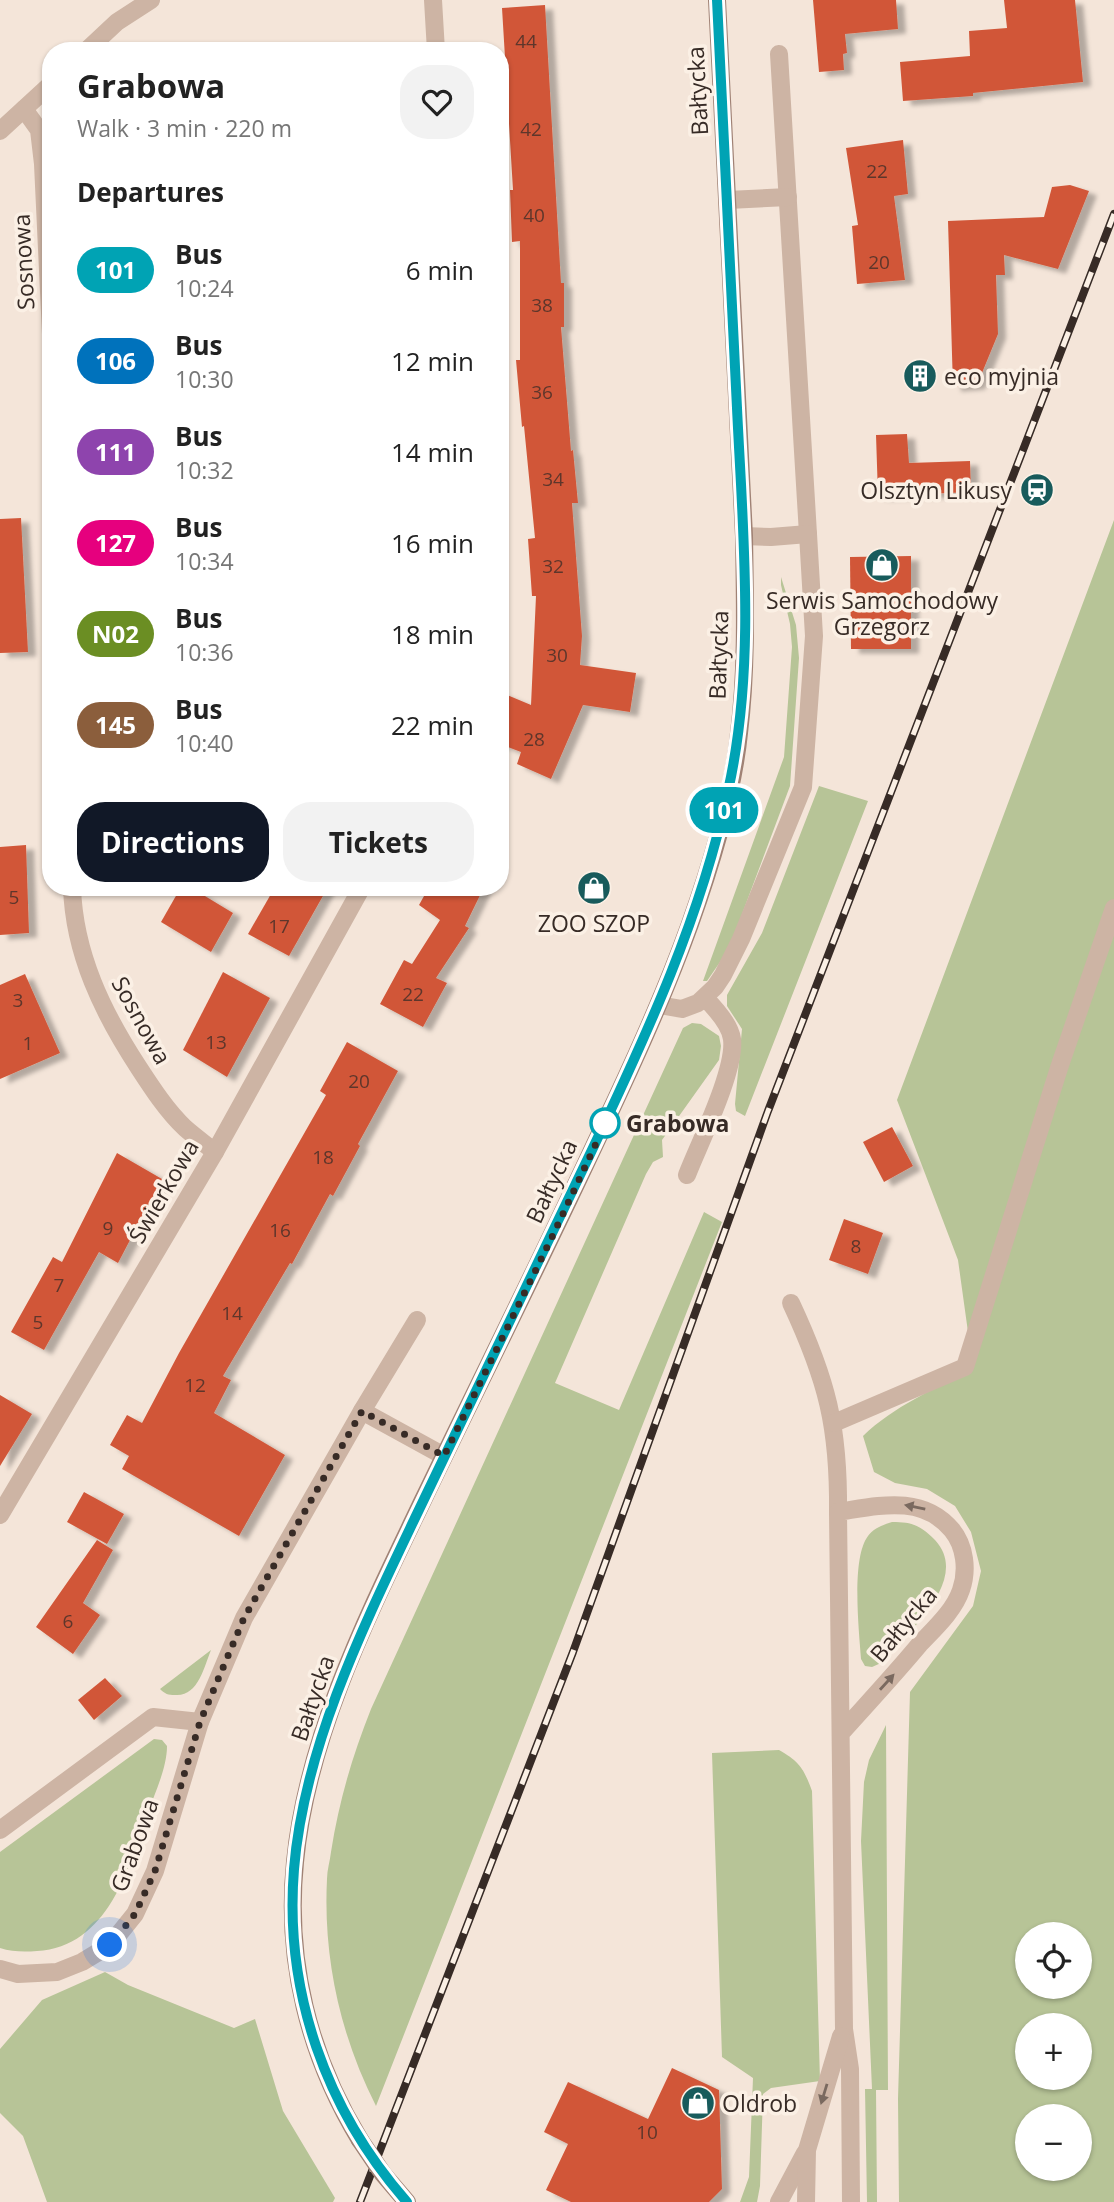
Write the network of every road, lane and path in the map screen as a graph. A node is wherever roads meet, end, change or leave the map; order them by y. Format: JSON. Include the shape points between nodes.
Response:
{"nodes":[{"id":1,"x":152,"y":0,"type":"edge"},
{"id":2,"x":433,"y":0,"type":"edge"},
{"id":3,"x":717,"y":0,"type":"edge"},
{"id":4,"x":96,"y":42,"type":"edge"},
{"id":5,"x":435,"y":42,"type":"edge"},
{"id":6,"x":779,"y":54,"type":"dead end"},
{"id":7,"x":42,"y":92,"type":"edge"},
{"id":8,"x":24,"y":109,"type":"junction"},
{"id":9,"x":0,"y":131,"type":"edge"},
{"id":10,"x":42,"y":156,"type":"edge"},
{"id":11,"x":788,"y":197,"type":"junction"},
{"id":12,"x":728,"y":201,"type":"junction"},
{"id":13,"x":808,"y":534,"type":"junction"},
{"id":14,"x":744,"y":536,"type":"junction"},
{"id":15,"x":72,"y":896,"type":"edge"},
{"id":16,"x":357,"y":896,"type":"edge"},
{"id":17,"x":1114,"y":908,"type":"edge"},
{"id":18,"x":705,"y":998,"type":"junction"},
{"id":19,"x":659,"y":1005,"type":"junction"},
{"id":20,"x":215,"y":1152,"type":"junction"},
{"id":21,"x":687,"y":1175,"type":"dead end"},
{"id":22,"x":791,"y":1303,"type":"dead end"},
{"id":23,"x":417,"y":1320,"type":"dead end"},
{"id":24,"x":362,"y":1411,"type":"junction"},
{"id":25,"x":834,"y":1423,"type":"junction"},
{"id":26,"x":444,"y":1456,"type":"junction"},
{"id":27,"x":838,"y":1512,"type":"junction"},
{"id":28,"x":0,"y":1515,"type":"edge"},
{"id":29,"x":200,"y":1722,"type":"junction"},
{"id":30,"x":841,"y":1733,"type":"junction"},
{"id":31,"x":0,"y":1830,"type":"edge"},
{"id":32,"x":0,"y":1969,"type":"edge"},
{"id":33,"x":844,"y":2029,"type":"junction"},
{"id":34,"x":807,"y":2150,"type":"junction"},
{"id":35,"x":407,"y":2202,"type":"edge"},
{"id":36,"x":779,"y":2202,"type":"edge"},
{"id":37,"x":806,"y":2202,"type":"edge"},
{"id":38,"x":851,"y":2202,"type":"edge"}],
"edges":[{"from":1,"to":4,"type":"street"},
{"from":2,"to":5,"type":"street"},
{"from":3,"to":12,"type":"main road","name":"Bałtycka"},
{"from":6,"to":11,"type":"street"},
{"from":7,"to":8,"type":"street"},
{"from":8,"to":9,"type":"street"},
{"from":8,"to":10,"type":"street","name":"Sosnowa","via":[[39,130]]},
{"from":11,"to":12,"type":"street"},
{"from":11,"to":13,"type":"street"},
{"from":12,"to":14,"type":"main road","name":"Bałtycka"},
{"from":13,"to":14,"type":"street"},
{"from":13,"to":18,"type":"street","via":[[814,636],[803,788],[741,939]]},
{"from":14,"to":19,"type":"main road","name":"Bałtycka","via":[[746,622],[739,735],[711,862]]},
{"from":15,"to":20,"type":"street","name":"Sosnowa","via":[[73,917],[88,970],[114,1029],[183,1127]]},
{"from":16,"to":20,"type":"street","name":"Świerkowa"},
{"from":17,"to":25,"type":"street","via":[[965,1367]]},
{"from":18,"to":19,"type":"street","via":[[682,1009]]},
{"from":18,"to":21,"type":"street","via":[[727,1026],[732,1048],[720,1093]]},
{"from":19,"to":26,"type":"main road","name":"Bałtycka"},
{"from":20,"to":28,"type":"street","name":"Świerkowa"},
{"from":22,"to":25,"type":"street","name":"Bałtycka","via":[[822,1376]]},
{"from":23,"to":24,"type":"street","name":"Grabowa"},
{"from":24,"to":26,"type":"street"},
{"from":24,"to":29,"type":"street","name":"Grabowa","via":[[244,1618]]},
{"from":25,"to":27,"type":"street","name":"Bałtycka"},
{"from":26,"to":35,"type":"main road","name":"Bałtycka","bridge":true,"via":[[347,1667],[302,1814],[293,1884],[294,1941],[304,2007],[317,2051],[360,2140]]},
{"from":27,"to":30,"type":"street","name":"Bałtycka"},
{"from":30,"to":27,"type":"street","name":"Bałtycka","one_way":true,"via":[[941,1621],[961,1591],[965,1572],[957,1536],[929,1510],[896,1504]]},
{"from":29,"to":31,"type":"street","via":[[153,1717]]},
{"from":29,"to":32,"type":"street","name":"Grabowa","via":[[155,1871],[135,1914],[110,1945],[57,1972],[19,1974]]},
{"from":30,"to":33,"type":"street","name":"Bałtycka"},
{"from":33,"to":34,"type":"street","name":"Bałtycka","one_way":true},
{"from":33,"to":38,"type":"street","name":"Bałtycka","via":[[850,2069]]},
{"from":34,"to":36,"type":"street","name":"Bałtycka"},
{"from":34,"to":37,"type":"street","name":"Bałtycka"}]}
